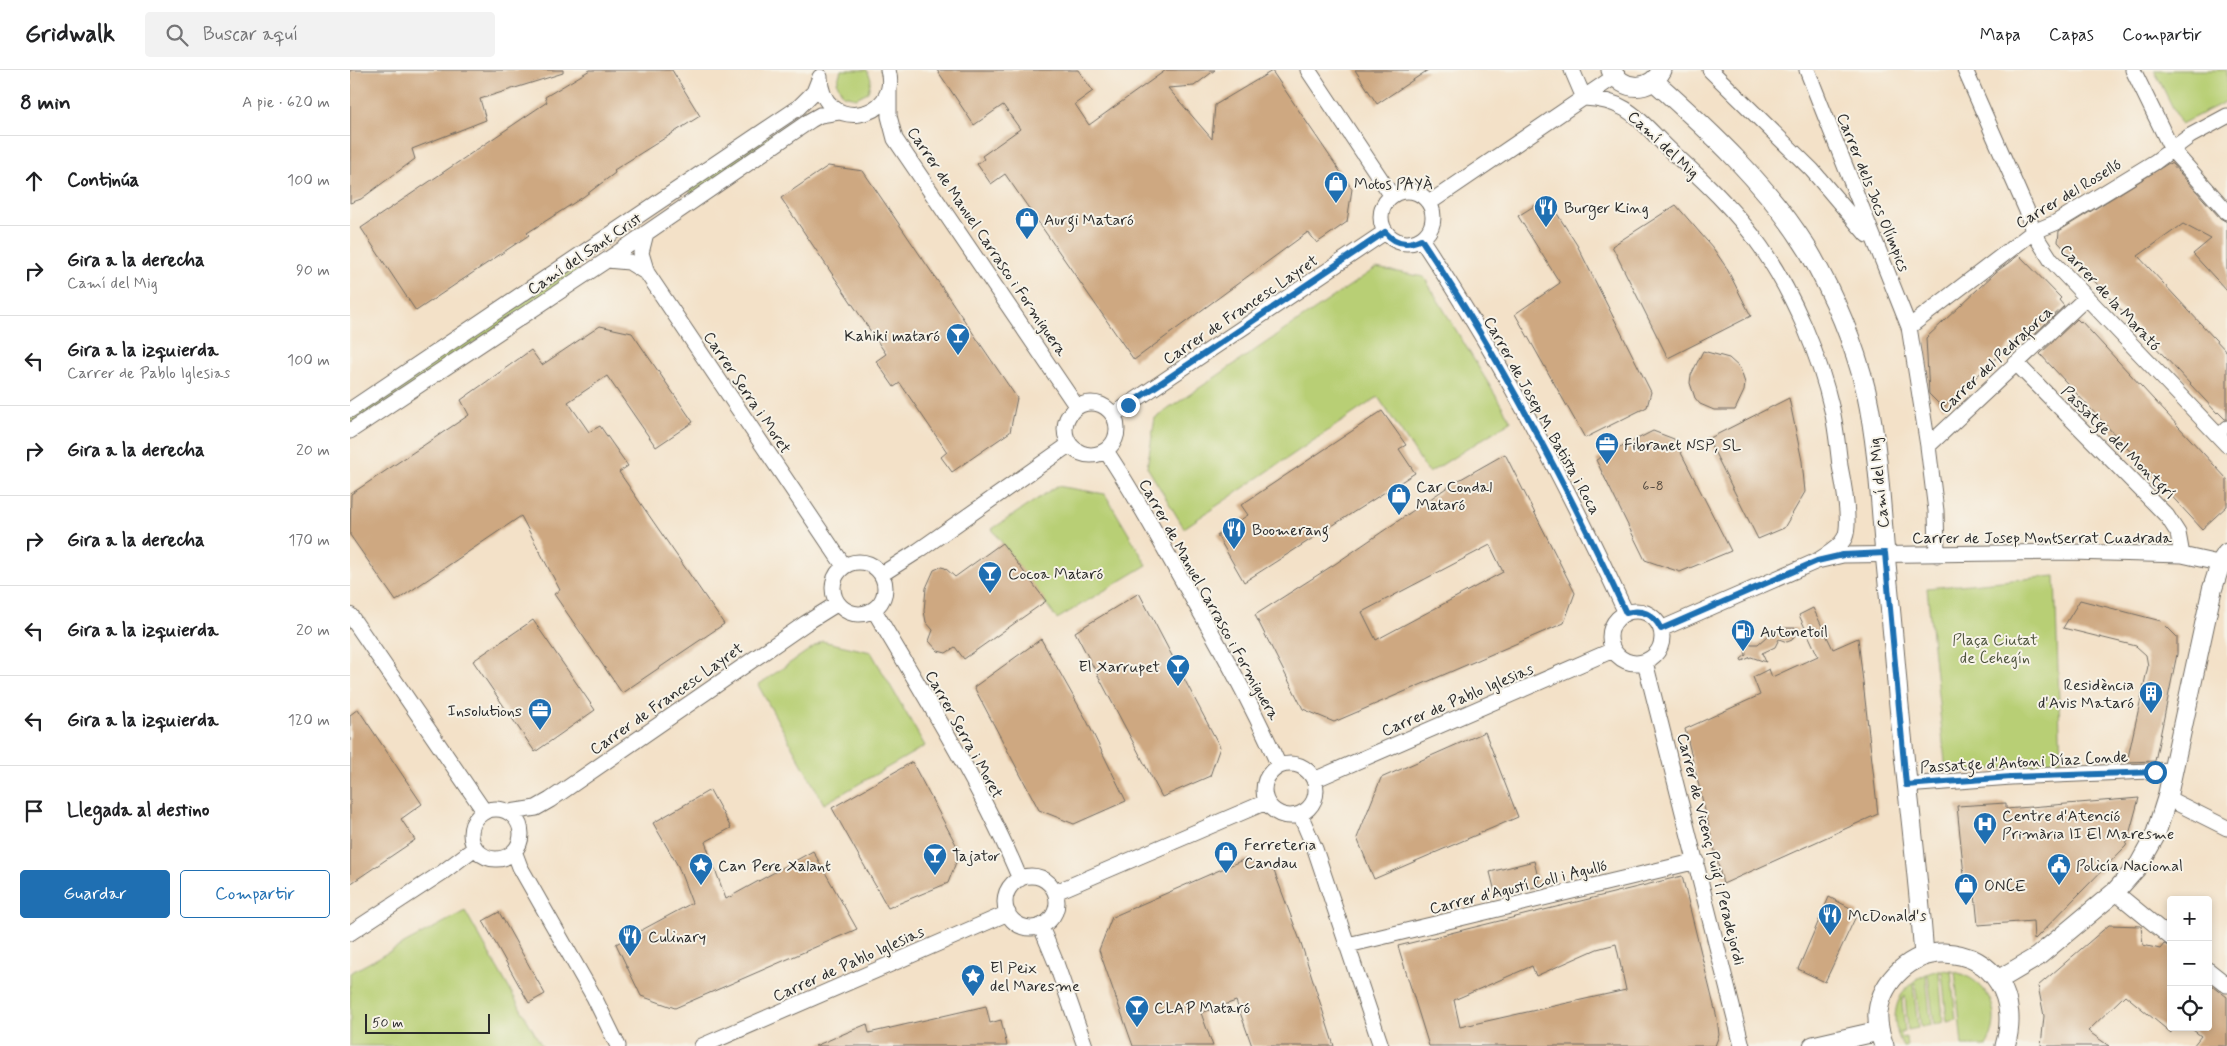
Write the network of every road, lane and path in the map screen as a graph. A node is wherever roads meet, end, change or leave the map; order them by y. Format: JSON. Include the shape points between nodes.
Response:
{"nodes":[{"id":1,"x":1308,"y":70,"type":"edge"},
{"id":2,"x":1572,"y":70,"type":"edge"},
{"id":3,"x":1710,"y":70,"type":"edge"},
{"id":4,"x":1807,"y":70,"type":"edge"},
{"id":5,"x":1965,"y":70,"type":"edge"},
{"id":6,"x":2133,"y":70,"type":"edge"},
{"id":7,"x":1613,"y":73,"type":"edge"},
{"id":8,"x":820,"y":74,"type":"edge"},
{"id":9,"x":889,"y":75,"type":"edge"},
{"id":10,"x":1658,"y":75,"type":"edge"},
{"id":11,"x":1584,"y":98,"type":"junction"},
{"id":12,"x":839,"y":112,"type":"junction"},
{"id":13,"x":2227,"y":116,"type":"edge"},
{"id":14,"x":2172,"y":150,"type":"junction"},
{"id":15,"x":1392,"y":196,"type":"junction"},
{"id":16,"x":1429,"y":203,"type":"junction"},
{"id":17,"x":2227,"y":212,"type":"edge"},
{"id":18,"x":1385,"y":232,"type":"junction"},
{"id":19,"x":2034,"y":232,"type":"junction"},
{"id":20,"x":646,"y":233,"type":"junction"},
{"id":21,"x":1421,"y":239,"type":"junction"},
{"id":22,"x":1874,"y":243,"type":"junction"},
{"id":23,"x":607,"y":260,"type":"junction"},
{"id":24,"x":646,"y":273,"type":"junction"},
{"id":25,"x":2086,"y":298,"type":"junction"},
{"id":26,"x":1909,"y":327,"type":"junction"},
{"id":27,"x":2016,"y":363,"type":"junction"},
{"id":28,"x":1077,"y":407,"type":"junction"},
{"id":29,"x":350,"y":410,"type":"edge"},
{"id":30,"x":1114,"y":415,"type":"junction"},
{"id":31,"x":350,"y":431,"type":"edge"},
{"id":32,"x":2224,"y":435,"type":"edge"},
{"id":33,"x":1070,"y":444,"type":"junction"},
{"id":34,"x":1928,"y":446,"type":"junction"},
{"id":35,"x":1106,"y":451,"type":"junction"},
{"id":36,"x":1885,"y":553,"type":"junction"},
{"id":37,"x":1937,"y":555,"type":"junction"},
{"id":38,"x":2182,"y":555,"type":"junction"},
{"id":39,"x":2225,"y":560,"type":"edge"},
{"id":40,"x":1817,"y":561,"type":"junction"},
{"id":41,"x":844,"y":566,"type":"junction"},
{"id":42,"x":882,"y":574,"type":"junction"},
{"id":43,"x":838,"y":604,"type":"junction"},
{"id":44,"x":874,"y":610,"type":"junction"},
{"id":45,"x":1626,"y":613,"type":"junction"},
{"id":46,"x":350,"y":615,"type":"edge"},
{"id":47,"x":1661,"y":629,"type":"junction"},
{"id":48,"x":1613,"y":650,"type":"junction"},
{"id":49,"x":1646,"y":662,"type":"junction"},
{"id":50,"x":1279,"y":766,"type":"junction"},
{"id":51,"x":2173,"y":770,"type":"junction"},
{"id":52,"x":1314,"y":780,"type":"junction"},
{"id":53,"x":1906,"y":785,"type":"junction"},
{"id":54,"x":2167,"y":798,"type":"junction"},
{"id":55,"x":1266,"y":802,"type":"junction"},
{"id":56,"x":484,"y":812,"type":"junction"},
{"id":57,"x":510,"y":812,"type":"junction"},
{"id":58,"x":1300,"y":814,"type":"junction"},
{"id":59,"x":2227,"y":828,"type":"edge"},
{"id":60,"x":475,"y":848,"type":"junction"},
{"id":61,"x":514,"y":852,"type":"junction"},
{"id":62,"x":1697,"y":861,"type":"junction"},
{"id":63,"x":1020,"y":879,"type":"junction"},
{"id":64,"x":1056,"y":892,"type":"junction"},
{"id":65,"x":2115,"y":892,"type":"junction"},
{"id":66,"x":1008,"y":913,"type":"junction"},
{"id":67,"x":1041,"y":927,"type":"junction"},
{"id":68,"x":350,"y":932,"type":"edge"},
{"id":69,"x":2167,"y":935,"type":"edge"},
{"id":70,"x":1348,"y":945,"type":"junction"},
{"id":71,"x":1924,"y":956,"type":"junction"},
{"id":72,"x":2212,"y":973,"type":"edge"},
{"id":73,"x":1998,"y":980,"type":"junction"},
{"id":74,"x":2227,"y":986,"type":"edge"},
{"id":75,"x":1882,"y":1039,"type":"edge"},
{"id":76,"x":618,"y":1046,"type":"edge"},
{"id":77,"x":702,"y":1046,"type":"edge"},
{"id":78,"x":1085,"y":1046,"type":"edge"},
{"id":79,"x":1381,"y":1046,"type":"edge"},
{"id":80,"x":1742,"y":1046,"type":"edge"},
{"id":81,"x":1813,"y":1046,"type":"edge"},
{"id":82,"x":2005,"y":1046,"type":"edge"}],
"edges":[{"from":1,"to":15,"type":"street"},
{"from":2,"to":11,"type":"street"},
{"from":3,"to":22,"type":"street","via":[[1812,170]]},
{"from":4,"to":22,"type":"street","name":"Carrer dels Jocs Olímpics"},
{"from":5,"to":19,"type":"street","name":"Carrer de la Marató"},
{"from":6,"to":14,"type":"street"},
{"from":7,"to":10,"type":"street","via":[[1620,82],[1635,88],[1644,87]]},
{"from":7,"to":11,"type":"street"},
{"from":8,"to":12,"type":"street","via":[[824,98]]},
{"from":8,"to":29,"type":"street","name":"Camí del Sant Crist","via":[[814,92],[798,108]]},
{"from":9,"to":12,"type":"street","name":"Camí del Sant Crist","via":[[881,103],[868,113],[849,115]]},
{"from":9,"to":28,"type":"street","name":"Carrer de Manuel Carrasco i Formiguera","via":[[889,116],[895,139]]},
{"from":10,"to":36,"type":"street","name":"Camí del Mig","via":[[1768,194],[1808,251],[1831,296],[1866,390],[1878,467]]},
{"from":11,"to":16,"type":"street"},
{"from":11,"to":40,"type":"street","name":"Camí del Mig","via":[[1604,99],[1620,105],[1638,118],[1734,214],[1761,247],[1784,284],[1824,382],[1832,411],[1845,495],[1846,536]]},
{"from":12,"to":20,"type":"street","name":"Camí del Sant Crist","via":[[820,115]]},
{"from":13,"to":14,"type":"street","name":"Carrer del Roselló"},
{"from":14,"to":17,"type":"street"},
{"from":14,"to":19,"type":"street","name":"Carrer del Roselló","via":[[2055,223]]},
{"from":15,"to":16,"type":"street","via":[[1412,192]]},
{"from":15,"to":18,"type":"street","via":[[1386,201],[1380,217]]},
{"from":16,"to":21,"type":"street","via":[[1432,223]]},
{"from":18,"to":21,"type":"street","via":[[1402,243]]},
{"from":18,"to":30,"type":"street","name":"Carrer de Francesc Layret"},
{"from":19,"to":25,"type":"street","name":"Carrer de la Marató","via":[[2051,260]]},
{"from":19,"to":26,"type":"street","name":"Carrer del Roselló"},
{"from":20,"to":23,"type":"street","name":"Camí del Sant Crist"},
{"from":20,"to":24,"type":"street","via":[[641,253]]},
{"from":21,"to":45,"type":"street","name":"Carrer de Josep M. Batista i Roca","via":[[1487,346],[1553,465]]},
{"from":22,"to":26,"type":"street","name":"Carrer dels Jocs Olímpics"},
{"from":23,"to":24,"type":"street","name":"Carrer Serra i Moret","via":[[629,262]]},
{"from":23,"to":31,"type":"street","name":"Camí del Sant Crist"},
{"from":24,"to":41,"type":"street","name":"Carrer Serra i Moret"},
{"from":25,"to":27,"type":"street","name":"Carrer del Pedraforca"},
{"from":25,"to":32,"type":"street","name":"Carrer de la Marató"},
{"from":26,"to":34,"type":"street"},
{"from":27,"to":34,"type":"street","name":"Carrer del Pedraforca"},
{"from":27,"to":38,"type":"street","name":"Passatge del Montgrí","via":[[2168,516],[2178,533]]},
{"from":28,"to":30,"type":"street","via":[[1097,403]]},
{"from":28,"to":33,"type":"street","via":[[1071,412],[1065,428]]},
{"from":30,"to":35,"type":"street","via":[[1117,434]]},
{"from":33,"to":35,"type":"street","via":[[1083,454]]},
{"from":33,"to":42,"type":"street"},
{"from":34,"to":37,"type":"street","via":[[1936,511]]},
{"from":35,"to":50,"type":"street","name":"Carrer de Manuel Carrasco i Formiguera","via":[[1214,634]]},
{"from":36,"to":37,"type":"street","name":"Carrer de Josep Montserrat Cuadrada"},
{"from":36,"to":40,"type":"street","via":[[1843,555]]},
{"from":36,"to":53,"type":"street","name":"Camí del Mig"},
{"from":37,"to":38,"type":"street","name":"Carrer de Josep Montserrat Cuadrada","via":[[2071,552]]},
{"from":38,"to":39,"type":"street","name":"Carrer de Josep Montserrat Cuadrada"},
{"from":39,"to":51,"type":"street","via":[[2212,590]]},
{"from":40,"to":47,"type":"street"},
{"from":41,"to":42,"type":"street","via":[[860,562]]},
{"from":41,"to":43,"type":"street","via":[[834,584]]},
{"from":42,"to":44,"type":"street","via":[[884,598]]},
{"from":43,"to":44,"type":"street","via":[[854,614]]},
{"from":43,"to":57,"type":"street","name":"Carrer de Francesc Layret","via":[[798,628],[550,800],[536,808]]},
{"from":44,"to":63,"type":"street","name":"Carrer Serra i Moret","via":[[953,745]]},
{"from":45,"to":47,"type":"street","via":[[1643,611],[1657,621]]},
{"from":45,"to":48,"type":"street","via":[[1611,629]]},
{"from":46,"to":56,"type":"street"},
{"from":47,"to":49,"type":"street","via":[[1660,648]]},
{"from":48,"to":49,"type":"street","via":[[1624,660]]},
{"from":48,"to":52,"type":"street","name":"Carrer de Pablo Iglesias"},
{"from":49,"to":62,"type":"street","name":"Carrer de Vicenç Puig i Peradejordi"},
{"from":50,"to":52,"type":"street","via":[[1296,764]]},
{"from":50,"to":55,"type":"street","via":[[1265,781]]},
{"from":51,"to":53,"type":"street","name":"Passatge d'Antoni Díaz Conde"},
{"from":51,"to":54,"type":"street"},
{"from":52,"to":58,"type":"street","via":[[1315,796],[1307,810]]},
{"from":53,"to":71,"type":"street","name":"Camí del Mig"},
{"from":54,"to":59,"type":"street"},
{"from":54,"to":65,"type":"street","via":[[2155,836],[2139,865]]},
{"from":55,"to":58,"type":"street","via":[[1284,816]]},
{"from":55,"to":64,"type":"street"},
{"from":56,"to":57,"type":"street","via":[[500,808]]},
{"from":56,"to":60,"type":"street","via":[[471,828]]},
{"from":57,"to":61,"type":"street","via":[[520,826],[521,835]]},
{"from":58,"to":70,"type":"street"},
{"from":60,"to":61,"type":"street","via":[[484,856],[495,859]]},
{"from":60,"to":68,"type":"street"},
{"from":61,"to":76,"type":"street"},
{"from":62,"to":70,"type":"street","name":"Carrer d'Agustí Coll i Agulló"},
{"from":62,"to":80,"type":"street","name":"Carrer de Vicenç Puig i Peradejordi"},
{"from":63,"to":64,"type":"street","via":[[1028,876],[1044,879]]},
{"from":63,"to":66,"type":"street","via":[[1007,893]]},
{"from":64,"to":67,"type":"street","via":[[1057,908]]},
{"from":65,"to":69,"type":"street"},
{"from":65,"to":73,"type":"street","via":[[2038,957]]},
{"from":66,"to":67,"type":"street","via":[[1018,925]]},
{"from":66,"to":77,"type":"street","name":"Carrer de Pablo Iglesias"},
{"from":67,"to":78,"type":"street"},
{"from":70,"to":79,"type":"street"},
{"from":71,"to":73,"type":"street","via":[[1945,953],[1967,957],[1984,966]]},
{"from":71,"to":75,"type":"street","via":[[1907,965],[1883,994],[1878,1012]]},
{"from":72,"to":74,"type":"street"},
{"from":73,"to":82,"type":"street","via":[[2010,1013],[2010,1030]]},
{"from":75,"to":81,"type":"street"}]}
